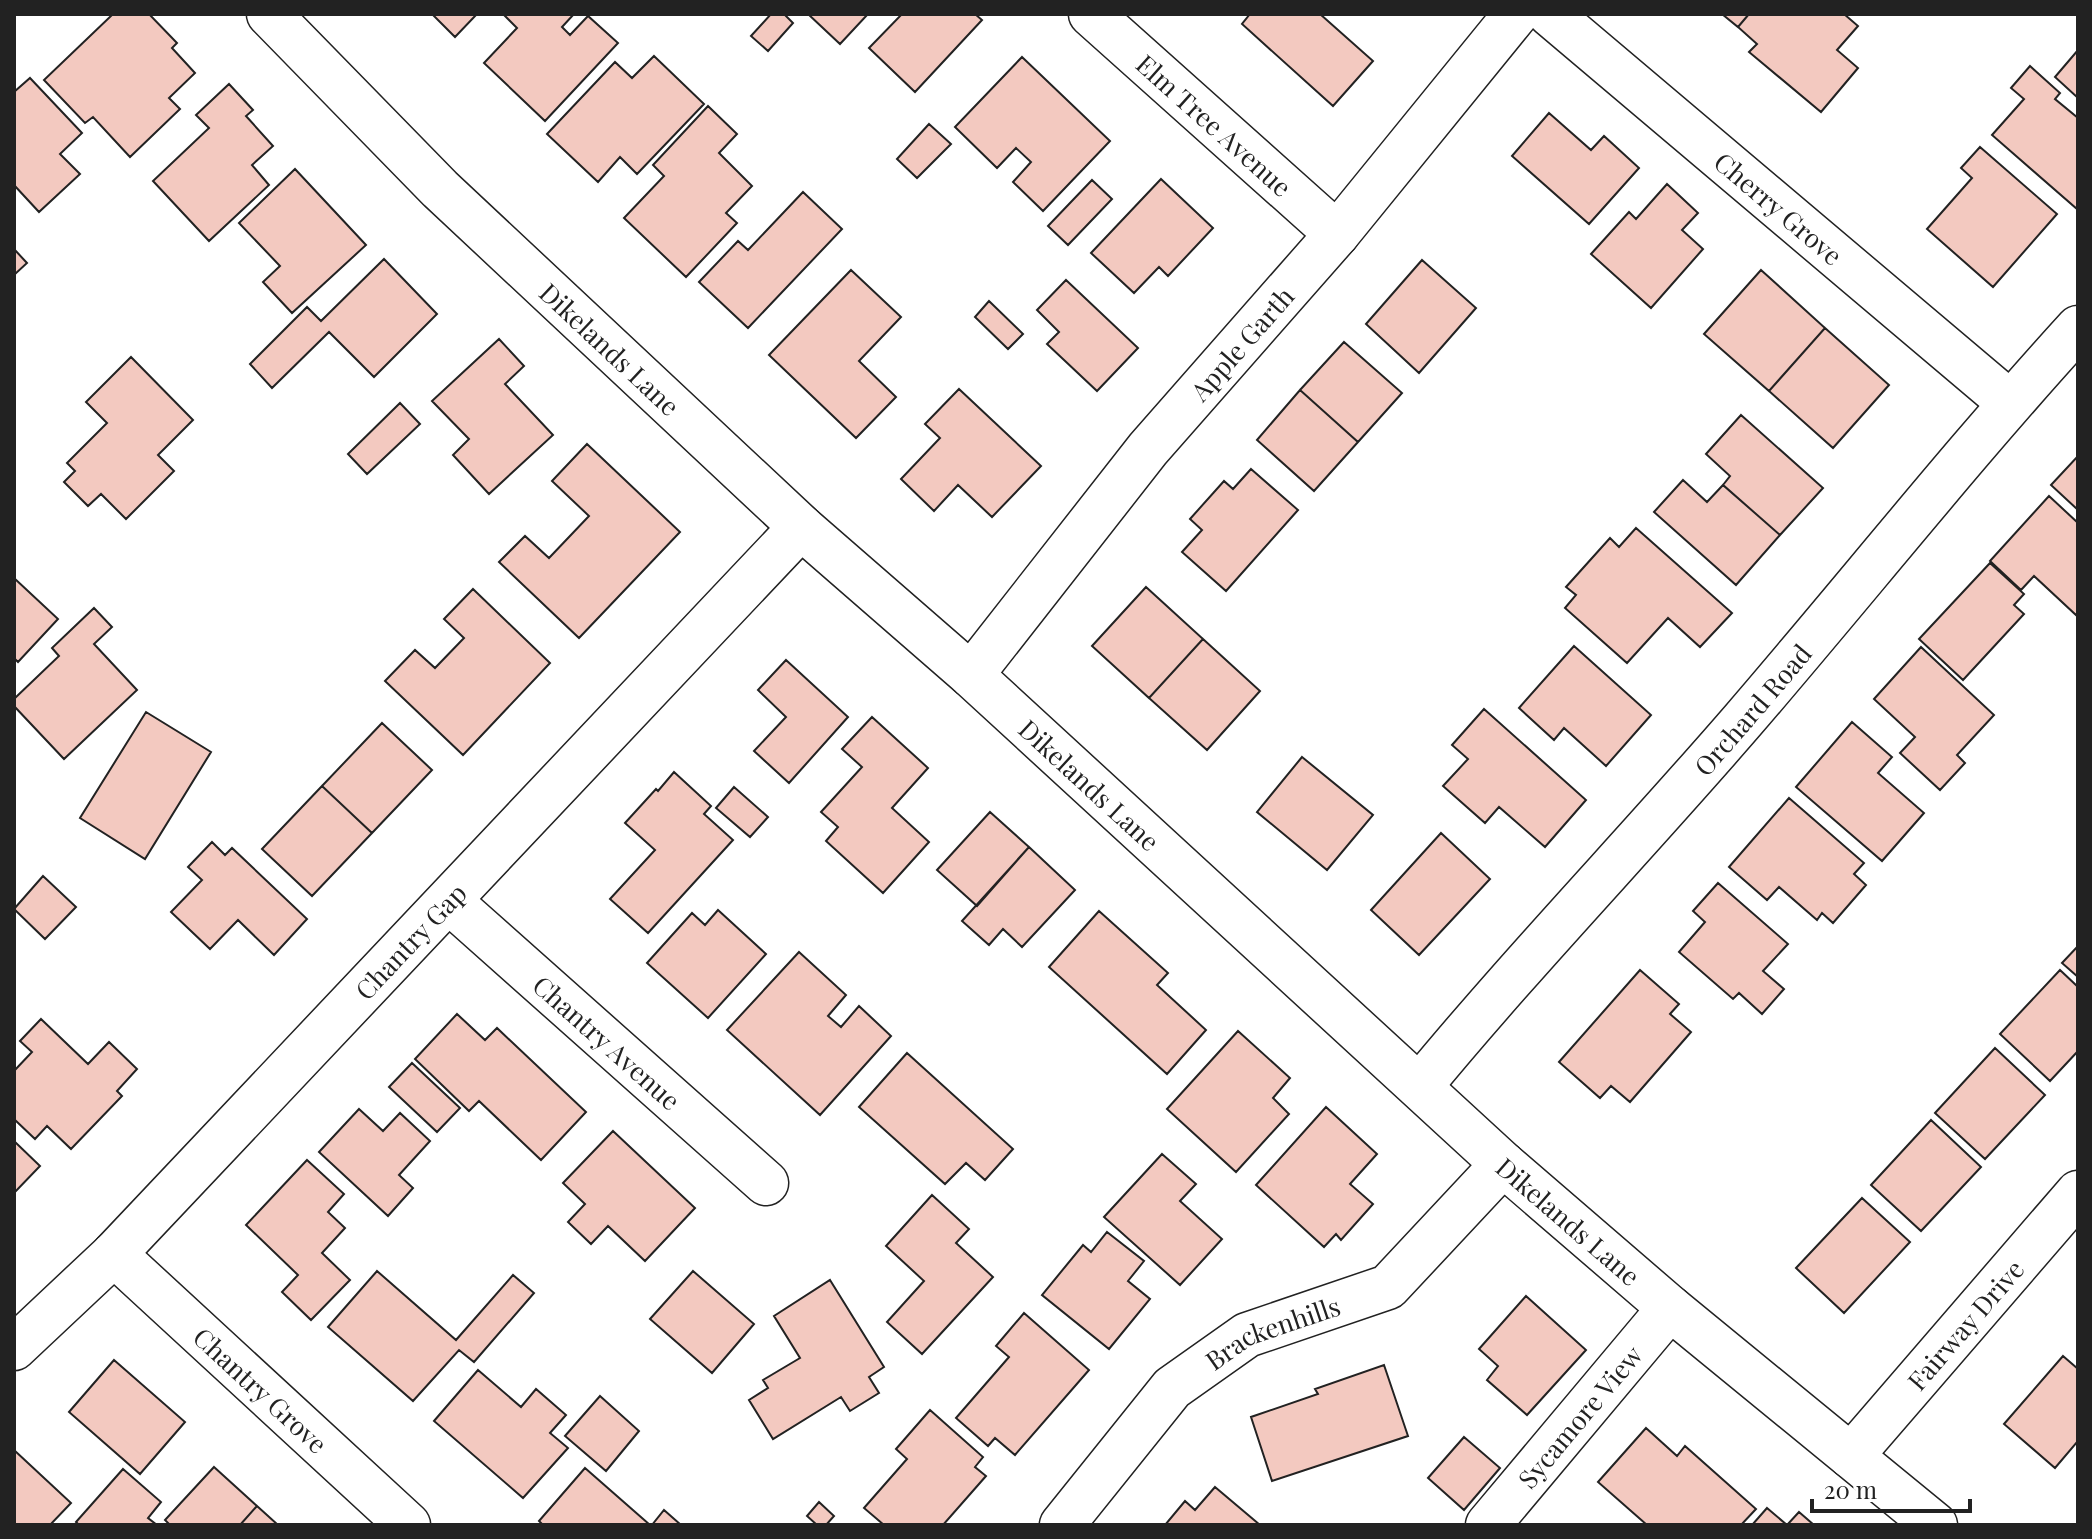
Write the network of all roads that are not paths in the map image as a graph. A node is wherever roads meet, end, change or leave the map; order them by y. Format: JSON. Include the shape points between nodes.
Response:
{"nodes":[{"id":1,"x":269,"y":14,"type":"edge"},
{"id":2,"x":1091,"y":14,"type":"edge"},
{"id":3,"x":1516,"y":14,"type":"edge"},
{"id":4,"x":1550,"y":14,"type":"edge"},
{"id":5,"x":1337,"y":234,"type":"junction"},
{"id":6,"x":2078,"y":328,"type":"edge"},
{"id":7,"x":2010,"y":403,"type":"junction"},
{"id":8,"x":801,"y":527,"type":"junction"},
{"id":9,"x":971,"y":675,"type":"junction"},
{"id":10,"x":449,"y":901,"type":"junction"},
{"id":11,"x":1420,"y":1086,"type":"junction"},
{"id":12,"x":1503,"y":1164,"type":"junction"},
{"id":13,"x":766,"y":1183,"type":"dead end"},
{"id":14,"x":2078,"y":1193,"type":"edge"},
{"id":15,"x":114,"y":1254,"type":"junction"},
{"id":16,"x":1670,"y":1308,"type":"junction"},
{"id":17,"x":14,"y":1348,"type":"edge"},
{"id":18,"x":1851,"y":1456,"type":"junction"},
{"id":19,"x":408,"y":1525,"type":"edge"},
{"id":20,"x":1062,"y":1525,"type":"edge"},
{"id":21,"x":1488,"y":1525,"type":"edge"},
{"id":22,"x":1935,"y":1525,"type":"edge"}],
"edges":[{"from":1,"to":8,"type":"street","name":"Dikelands Lane","via":[[440,189]]},
{"from":2,"to":5,"type":"street","name":"Elm Tree Avenue"},
{"from":3,"to":5,"type":"street","name":"Apple Garth"},
{"from":4,"to":7,"type":"street","name":"Cherry Grove"},
{"from":5,"to":9,"type":"street","name":"Apple Garth","via":[[1148,449]]},
{"from":6,"to":7,"type":"street","name":"Orchard Road"},
{"from":7,"to":11,"type":"street","name":"Orchard Road","via":[[1743,720]]},
{"from":8,"to":9,"type":"street","name":"Dikelands Lane"},
{"from":8,"to":10,"type":"street","name":"Chantry Gap"},
{"from":9,"to":11,"type":"street","name":"Dikelands Lane"},
{"from":10,"to":13,"type":"street","name":"Chantry Avenue"},
{"from":10,"to":15,"type":"street","name":"Chantry Gap"},
{"from":11,"to":12,"type":"street","name":"Dikelands Lane"},
{"from":12,"to":16,"type":"street","name":"Dikelands Lane"},
{"from":12,"to":20,"type":"street","name":"Brackenhills","via":[[1388,1287],[1247,1335],[1172,1388]]},
{"from":14,"to":18,"type":"street","name":"Fairway Drive"},
{"from":15,"to":17,"type":"street","name":"Chantry Gap"},
{"from":15,"to":19,"type":"street","name":"Chantry Grove"},
{"from":16,"to":18,"type":"street","name":"Dikelands Lane"},
{"from":16,"to":21,"type":"street","name":"Sycamore View"},
{"from":18,"to":22,"type":"street","name":"Dikelands Lane"}]}
